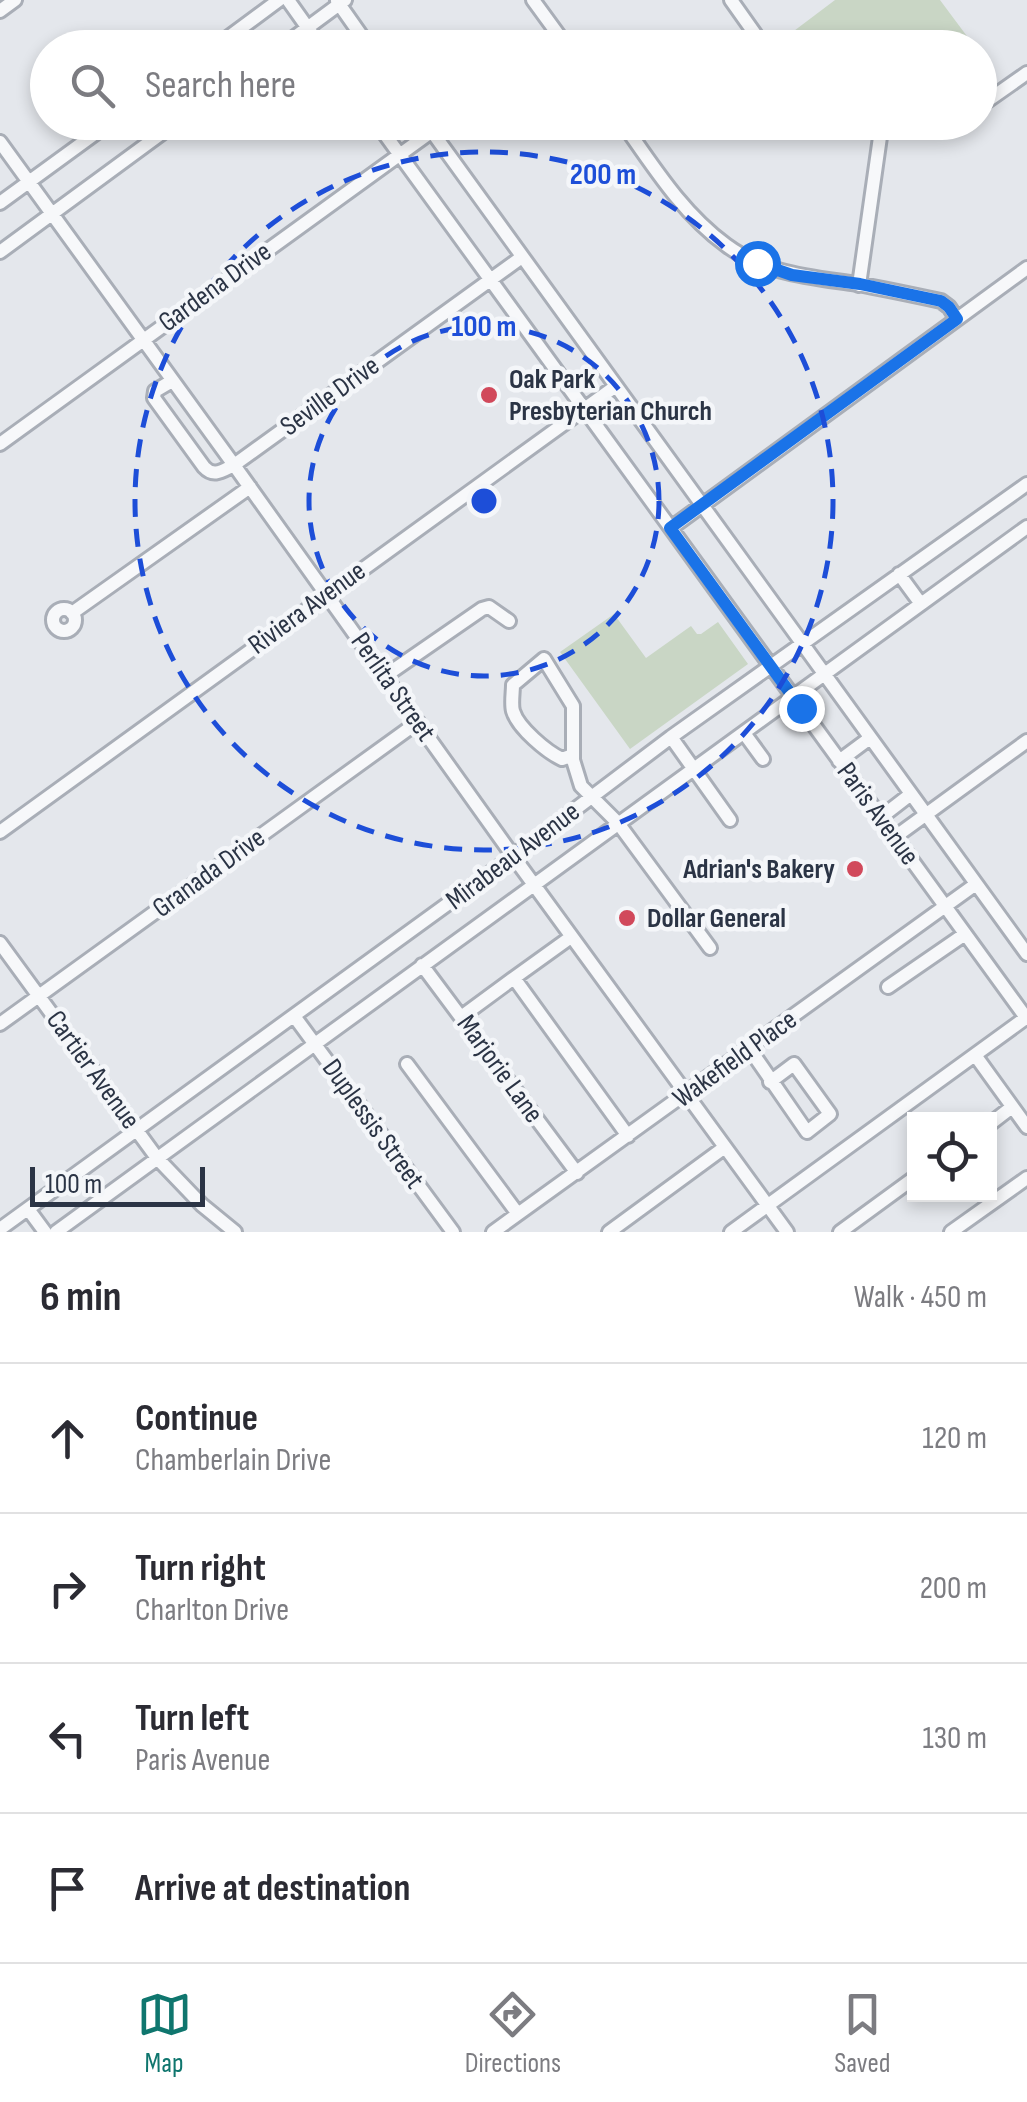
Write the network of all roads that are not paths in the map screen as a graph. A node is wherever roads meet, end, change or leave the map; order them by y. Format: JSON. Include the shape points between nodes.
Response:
{"nodes":[{"id":1,"x":16,"y":0,"type":"edge"},
{"id":2,"x":280,"y":0,"type":"edge"},
{"id":3,"x":288,"y":0,"type":"edge"},
{"id":4,"x":533,"y":0,"type":"edge"},
{"id":5,"x":731,"y":0,"type":"edge"},
{"id":6,"x":340,"y":1,"type":"edge"},
{"id":7,"x":0,"y":11,"type":"edge"},
{"id":8,"x":307,"y":28,"type":"junction"},
{"id":9,"x":239,"y":30,"type":"edge"},
{"id":10,"x":304,"y":30,"type":"edge"},
{"id":11,"x":359,"y":30,"type":"edge"},
{"id":12,"x":555,"y":30,"type":"edge"},
{"id":13,"x":753,"y":30,"type":"edge"},
{"id":14,"x":1027,"y":72,"type":"edge"},
{"id":15,"x":997,"y":94,"type":"edge"},
{"id":16,"x":86,"y":140,"type":"edge"},
{"id":17,"x":153,"y":140,"type":"edge"},
{"id":18,"x":390,"y":140,"type":"edge"},
{"id":19,"x":415,"y":140,"type":"edge"},
{"id":20,"x":437,"y":140,"type":"edge"},
{"id":21,"x":635,"y":140,"type":"edge"},
{"id":22,"x":880,"y":140,"type":"edge"},
{"id":23,"x":0,"y":142,"type":"edge"},
{"id":24,"x":400,"y":154,"type":"junction"},
{"id":25,"x":29,"y":182,"type":"junction"},
{"id":26,"x":0,"y":203,"type":"edge"},
{"id":27,"x":51,"y":215,"type":"junction"},
{"id":28,"x":0,"y":252,"type":"edge"},
{"id":29,"x":522,"y":257,"type":"junction"},
{"id":30,"x":1027,"y":268,"type":"edge"},
{"id":31,"x":490,"y":280,"type":"junction"},
{"id":32,"x":860,"y":284,"type":"junction"},
{"id":33,"x":957,"y":319,"type":"junction"},
{"id":34,"x":142,"y":340,"type":"junction"},
{"id":35,"x":172,"y":381,"type":"junction"},
{"id":36,"x":616,"y":386,"type":"junction"},
{"id":37,"x":584,"y":409,"type":"junction"},
{"id":38,"x":0,"y":444,"type":"edge"},
{"id":39,"x":234,"y":465,"type":"junction"},
{"id":40,"x":1027,"y":484,"type":"edge"},
{"id":41,"x":250,"y":487,"type":"junction"},
{"id":42,"x":702,"y":505,"type":"junction"},
{"id":43,"x":670,"y":528,"type":"junction"},
{"id":44,"x":1027,"y":528,"type":"edge"},
{"id":45,"x":900,"y":574,"type":"junction"},
{"id":46,"x":327,"y":594,"type":"junction"},
{"id":47,"x":921,"y":604,"type":"junction"},
{"id":48,"x":72,"y":613,"type":"dead end"},
{"id":49,"x":509,"y":621,"type":"dead end"},
{"id":50,"x":802,"y":643,"type":"junction"},
{"id":51,"x":770,"y":666,"type":"junction"},
{"id":52,"x":824,"y":674,"type":"junction"},
{"id":53,"x":386,"y":676,"type":"junction"},
{"id":54,"x":793,"y":697,"type":"junction"},
{"id":55,"x":418,"y":722,"type":"junction"},
{"id":56,"x":744,"y":733,"type":"junction"},
{"id":57,"x":671,"y":737,"type":"junction"},
{"id":58,"x":870,"y":738,"type":"junction"},
{"id":59,"x":1027,"y":741,"type":"edge"},
{"id":60,"x":573,"y":754,"type":"junction"},
{"id":61,"x":763,"y":759,"type":"dead end"},
{"id":62,"x":839,"y":760,"type":"junction"},
{"id":63,"x":694,"y":769,"type":"junction"},
{"id":64,"x":911,"y":794,"type":"junction"},
{"id":65,"x":591,"y":798,"type":"junction"},
{"id":66,"x":926,"y":815,"type":"junction"},
{"id":67,"x":880,"y":818,"type":"junction"},
{"id":68,"x":730,"y":820,"type":"dead end"},
{"id":69,"x":618,"y":824,"type":"junction"},
{"id":70,"x":0,"y":832,"type":"edge"},
{"id":71,"x":895,"y":837,"type":"junction"},
{"id":72,"x":513,"y":856,"type":"junction"},
{"id":73,"x":534,"y":884,"type":"junction"},
{"id":74,"x":976,"y":884,"type":"junction"},
{"id":75,"x":945,"y":907,"type":"junction"},
{"id":76,"x":965,"y":934,"type":"junction"},
{"id":77,"x":572,"y":937,"type":"junction"},
{"id":78,"x":0,"y":943,"type":"edge"},
{"id":79,"x":710,"y":948,"type":"dead end"},
{"id":80,"x":1027,"y":954,"type":"edge"},
{"id":81,"x":422,"y":964,"type":"junction"},
{"id":82,"x":514,"y":978,"type":"junction"},
{"id":83,"x":888,"y":988,"type":"dead end"},
{"id":84,"x":38,"y":996,"type":"junction"},
{"id":85,"x":294,"y":1016,"type":"junction"},
{"id":86,"x":462,"y":1017,"type":"junction"},
{"id":87,"x":1027,"y":1018,"type":"edge"},
{"id":88,"x":0,"y":1024,"type":"edge"},
{"id":89,"x":314,"y":1044,"type":"junction"},
{"id":90,"x":749,"y":1048,"type":"junction"},
{"id":91,"x":975,"y":1055,"type":"junction"},
{"id":92,"x":407,"y":1064,"type":"dead end"},
{"id":93,"x":770,"y":1082,"type":"junction"},
{"id":94,"x":686,"y":1094,"type":"junction"},
{"id":95,"x":1012,"y":1107,"type":"junction"},
{"id":96,"x":997,"y":1119,"type":"edge"},
{"id":97,"x":1027,"y":1128,"type":"edge"},
{"id":98,"x":136,"y":1129,"type":"junction"},
{"id":99,"x":628,"y":1136,"type":"junction"},
{"id":100,"x":725,"y":1148,"type":"junction"},
{"id":101,"x":157,"y":1158,"type":"junction"},
{"id":102,"x":577,"y":1174,"type":"junction"},
{"id":103,"x":1027,"y":1178,"type":"edge"},
{"id":104,"x":907,"y":1183,"type":"edge"},
{"id":105,"x":767,"y":1206,"type":"junction"},
{"id":106,"x":28,"y":1209,"type":"junction"},
{"id":107,"x":518,"y":1214,"type":"junction"},
{"id":108,"x":0,"y":1230,"type":"edge"},
{"id":109,"x":45,"y":1232,"type":"edge"},
{"id":110,"x":56,"y":1232,"type":"edge"},
{"id":111,"x":235,"y":1232,"type":"edge"},
{"id":112,"x":453,"y":1232,"type":"edge"},
{"id":113,"x":493,"y":1232,"type":"edge"},
{"id":114,"x":610,"y":1232,"type":"edge"},
{"id":115,"x":731,"y":1232,"type":"edge"},
{"id":116,"x":787,"y":1232,"type":"edge"},
{"id":117,"x":840,"y":1232,"type":"edge"},
{"id":118,"x":952,"y":1232,"type":"edge"}],
"edges":[{"from":1,"to":7,"type":"street"},
{"from":2,"to":9,"type":"street"},
{"from":3,"to":8,"type":"street"},
{"from":4,"to":12,"type":"street"},
{"from":5,"to":13,"type":"street"},
{"from":6,"to":8,"type":"street"},
{"from":6,"to":11,"type":"street"},
{"from":8,"to":10,"type":"street"},
{"from":14,"to":15,"type":"street"},
{"from":16,"to":25,"type":"street"},
{"from":17,"to":27,"type":"street"},
{"from":18,"to":24,"type":"street","name":"Paris Avenue"},
{"from":19,"to":24,"type":"street","name":"Gardena Drive"},
{"from":20,"to":29,"type":"street","name":"Paris Avenue"},
{"from":21,"to":32,"type":"street","via":[[674,196],[728,246],[792,275]]},
{"from":22,"to":32,"type":"street"},
{"from":23,"to":25,"type":"street","name":"Perlita Street"},
{"from":24,"to":31,"type":"street","name":"Paris Avenue"},
{"from":24,"to":34,"type":"street","name":"Gardena Drive"},
{"from":25,"to":26,"type":"street"},
{"from":25,"to":27,"type":"street","name":"Perlita Street"},
{"from":27,"to":28,"type":"street"},
{"from":27,"to":34,"type":"street","name":"Perlita Street"},
{"from":29,"to":31,"type":"street","name":"Seville Drive"},
{"from":29,"to":36,"type":"street","name":"Paris Avenue"},
{"from":30,"to":33,"type":"street"},
{"from":31,"to":37,"type":"street","name":"Paris Avenue"},
{"from":31,"to":39,"type":"street","name":"Seville Drive"},
{"from":32,"to":33,"type":"street","via":[[941,301]]},
{"from":33,"to":42,"type":"street"},
{"from":34,"to":35,"type":"street","name":"Perlita Street"},
{"from":34,"to":38,"type":"street","name":"Gardena Drive"},
{"from":35,"to":39,"type":"street","name":"Perlita Street"},
{"from":35,"to":39,"type":"street","via":[[154,398],[204,467],[216,474]]},
{"from":36,"to":37,"type":"street","name":"Riviera Avenue"},
{"from":36,"to":42,"type":"street","name":"Paris Avenue"},
{"from":37,"to":43,"type":"street","name":"Paris Avenue"},
{"from":37,"to":46,"type":"street","name":"Riviera Avenue"},
{"from":39,"to":41,"type":"street","name":"Perlita Street"},
{"from":40,"to":45,"type":"street","name":"Mirabeau Avenue"},
{"from":41,"to":46,"type":"street","name":"Perlita Street"},
{"from":41,"to":48,"type":"street"},
{"from":42,"to":43,"type":"street"},
{"from":42,"to":50,"type":"street","name":"Paris Avenue"},
{"from":43,"to":51,"type":"street","name":"Paris Avenue"},
{"from":44,"to":47,"type":"street","name":"Mirabeau Avenue"},
{"from":45,"to":47,"type":"street"},
{"from":45,"to":50,"type":"street","name":"Mirabeau Avenue"},
{"from":46,"to":53,"type":"street","name":"Perlita Street"},
{"from":46,"to":70,"type":"street","name":"Riviera Avenue"},
{"from":47,"to":52,"type":"street","name":"Mirabeau Avenue"},
{"from":49,"to":53,"type":"street","via":[[482,609]]},
{"from":50,"to":51,"type":"street","name":"Mirabeau Avenue"},
{"from":50,"to":52,"type":"street","name":"Paris Avenue"},
{"from":51,"to":54,"type":"street","name":"Paris Avenue"},
{"from":51,"to":57,"type":"street","name":"Mirabeau Avenue"},
{"from":52,"to":54,"type":"street","name":"Mirabeau Avenue"},
{"from":52,"to":58,"type":"street","name":"Paris Avenue"},
{"from":53,"to":55,"type":"street","name":"Perlita Street"},
{"from":54,"to":56,"type":"street","name":"Mirabeau Avenue"},
{"from":54,"to":62,"type":"street","name":"Paris Avenue","via":[[807,727]]},
{"from":55,"to":72,"type":"street","name":"Perlita Street"},
{"from":55,"to":84,"type":"street","name":"Granada Drive"},
{"from":56,"to":61,"type":"street"},
{"from":56,"to":63,"type":"street","name":"Mirabeau Avenue"},
{"from":57,"to":63,"type":"street"},
{"from":57,"to":65,"type":"street","name":"Mirabeau Avenue"},
{"from":58,"to":62,"type":"street"},
{"from":58,"to":64,"type":"street","name":"Paris Avenue"},
{"from":59,"to":66,"type":"street"},
{"from":60,"to":60,"type":"street","via":[[572,706],[544,660],[513,685],[513,711],[553,755]]},
{"from":60,"to":65,"type":"street"},
{"from":62,"to":67,"type":"street","name":"Paris Avenue"},
{"from":63,"to":68,"type":"street"},
{"from":63,"to":69,"type":"street","name":"Mirabeau Avenue"},
{"from":64,"to":66,"type":"street","name":"Paris Avenue"},
{"from":64,"to":67,"type":"street"},
{"from":65,"to":69,"type":"street"},
{"from":65,"to":72,"type":"street","name":"Mirabeau Avenue"},
{"from":66,"to":71,"type":"street"},
{"from":66,"to":74,"type":"street","name":"Paris Avenue"},
{"from":67,"to":71,"type":"street","name":"Paris Avenue"},
{"from":69,"to":73,"type":"street","name":"Mirabeau Avenue"},
{"from":69,"to":79,"type":"street"},
{"from":71,"to":75,"type":"street","name":"Paris Avenue"},
{"from":72,"to":73,"type":"street","name":"Perlita Street"},
{"from":72,"to":85,"type":"street","name":"Mirabeau Avenue"},
{"from":73,"to":77,"type":"street","name":"Perlita Street"},
{"from":73,"to":81,"type":"street","name":"Mirabeau Avenue"},
{"from":74,"to":75,"type":"street","name":"Wakefield Place"},
{"from":74,"to":80,"type":"street","name":"Paris Avenue"},
{"from":75,"to":76,"type":"street","name":"Paris Avenue"},
{"from":75,"to":90,"type":"street","name":"Wakefield Place"},
{"from":76,"to":83,"type":"street"},
{"from":76,"to":87,"type":"street","name":"Paris Avenue"},
{"from":77,"to":82,"type":"street"},
{"from":77,"to":94,"type":"street","name":"Perlita Street"},
{"from":78,"to":84,"type":"street","name":"Cartier Avenue"},
{"from":81,"to":86,"type":"street","name":"Marjorie Lane"},
{"from":81,"to":89,"type":"street","name":"Mirabeau Avenue"},
{"from":82,"to":86,"type":"street"},
{"from":82,"to":99,"type":"street"},
{"from":84,"to":88,"type":"street","name":"Granada Drive"},
{"from":84,"to":98,"type":"street","name":"Cartier Avenue"},
{"from":85,"to":89,"type":"street","name":"Duplessis Street"},
{"from":85,"to":98,"type":"street","name":"Mirabeau Avenue"},
{"from":86,"to":102,"type":"street","name":"Marjorie Lane"},
{"from":87,"to":91,"type":"street"},
{"from":89,"to":101,"type":"street","name":"Mirabeau Avenue"},
{"from":89,"to":112,"type":"street","name":"Duplessis Street"},
{"from":90,"to":93,"type":"street"},
{"from":90,"to":94,"type":"street","name":"Wakefield Place"},
{"from":91,"to":95,"type":"street"},
{"from":91,"to":105,"type":"street"},
{"from":92,"to":107,"type":"street"},
{"from":93,"to":93,"type":"street","via":[[807,1132],[830,1114],[794,1064]]},
{"from":94,"to":99,"type":"street","name":"Wakefield Place"},
{"from":94,"to":100,"type":"street","name":"Perlita Street"},
{"from":95,"to":96,"type":"street"},
{"from":95,"to":97,"type":"street"},
{"from":98,"to":101,"type":"street","name":"Cartier Avenue"},
{"from":98,"to":106,"type":"street","name":"Mirabeau Avenue"},
{"from":99,"to":102,"type":"street","name":"Wakefield Place"},
{"from":100,"to":105,"type":"street","name":"Perlita Street"},
{"from":100,"to":114,"type":"street"},
{"from":101,"to":110,"type":"street","name":"Mirabeau Avenue"},
{"from":101,"to":111,"type":"street","name":"Cartier Avenue"},
{"from":102,"to":107,"type":"street","name":"Wakefield Place"},
{"from":103,"to":118,"type":"street"},
{"from":104,"to":117,"type":"street"},
{"from":105,"to":115,"type":"street"},
{"from":105,"to":116,"type":"street","name":"Perlita Street"},
{"from":106,"to":108,"type":"street","name":"Mirabeau Avenue"},
{"from":106,"to":109,"type":"street"},
{"from":107,"to":113,"type":"street","name":"Wakefield Place"}]}
